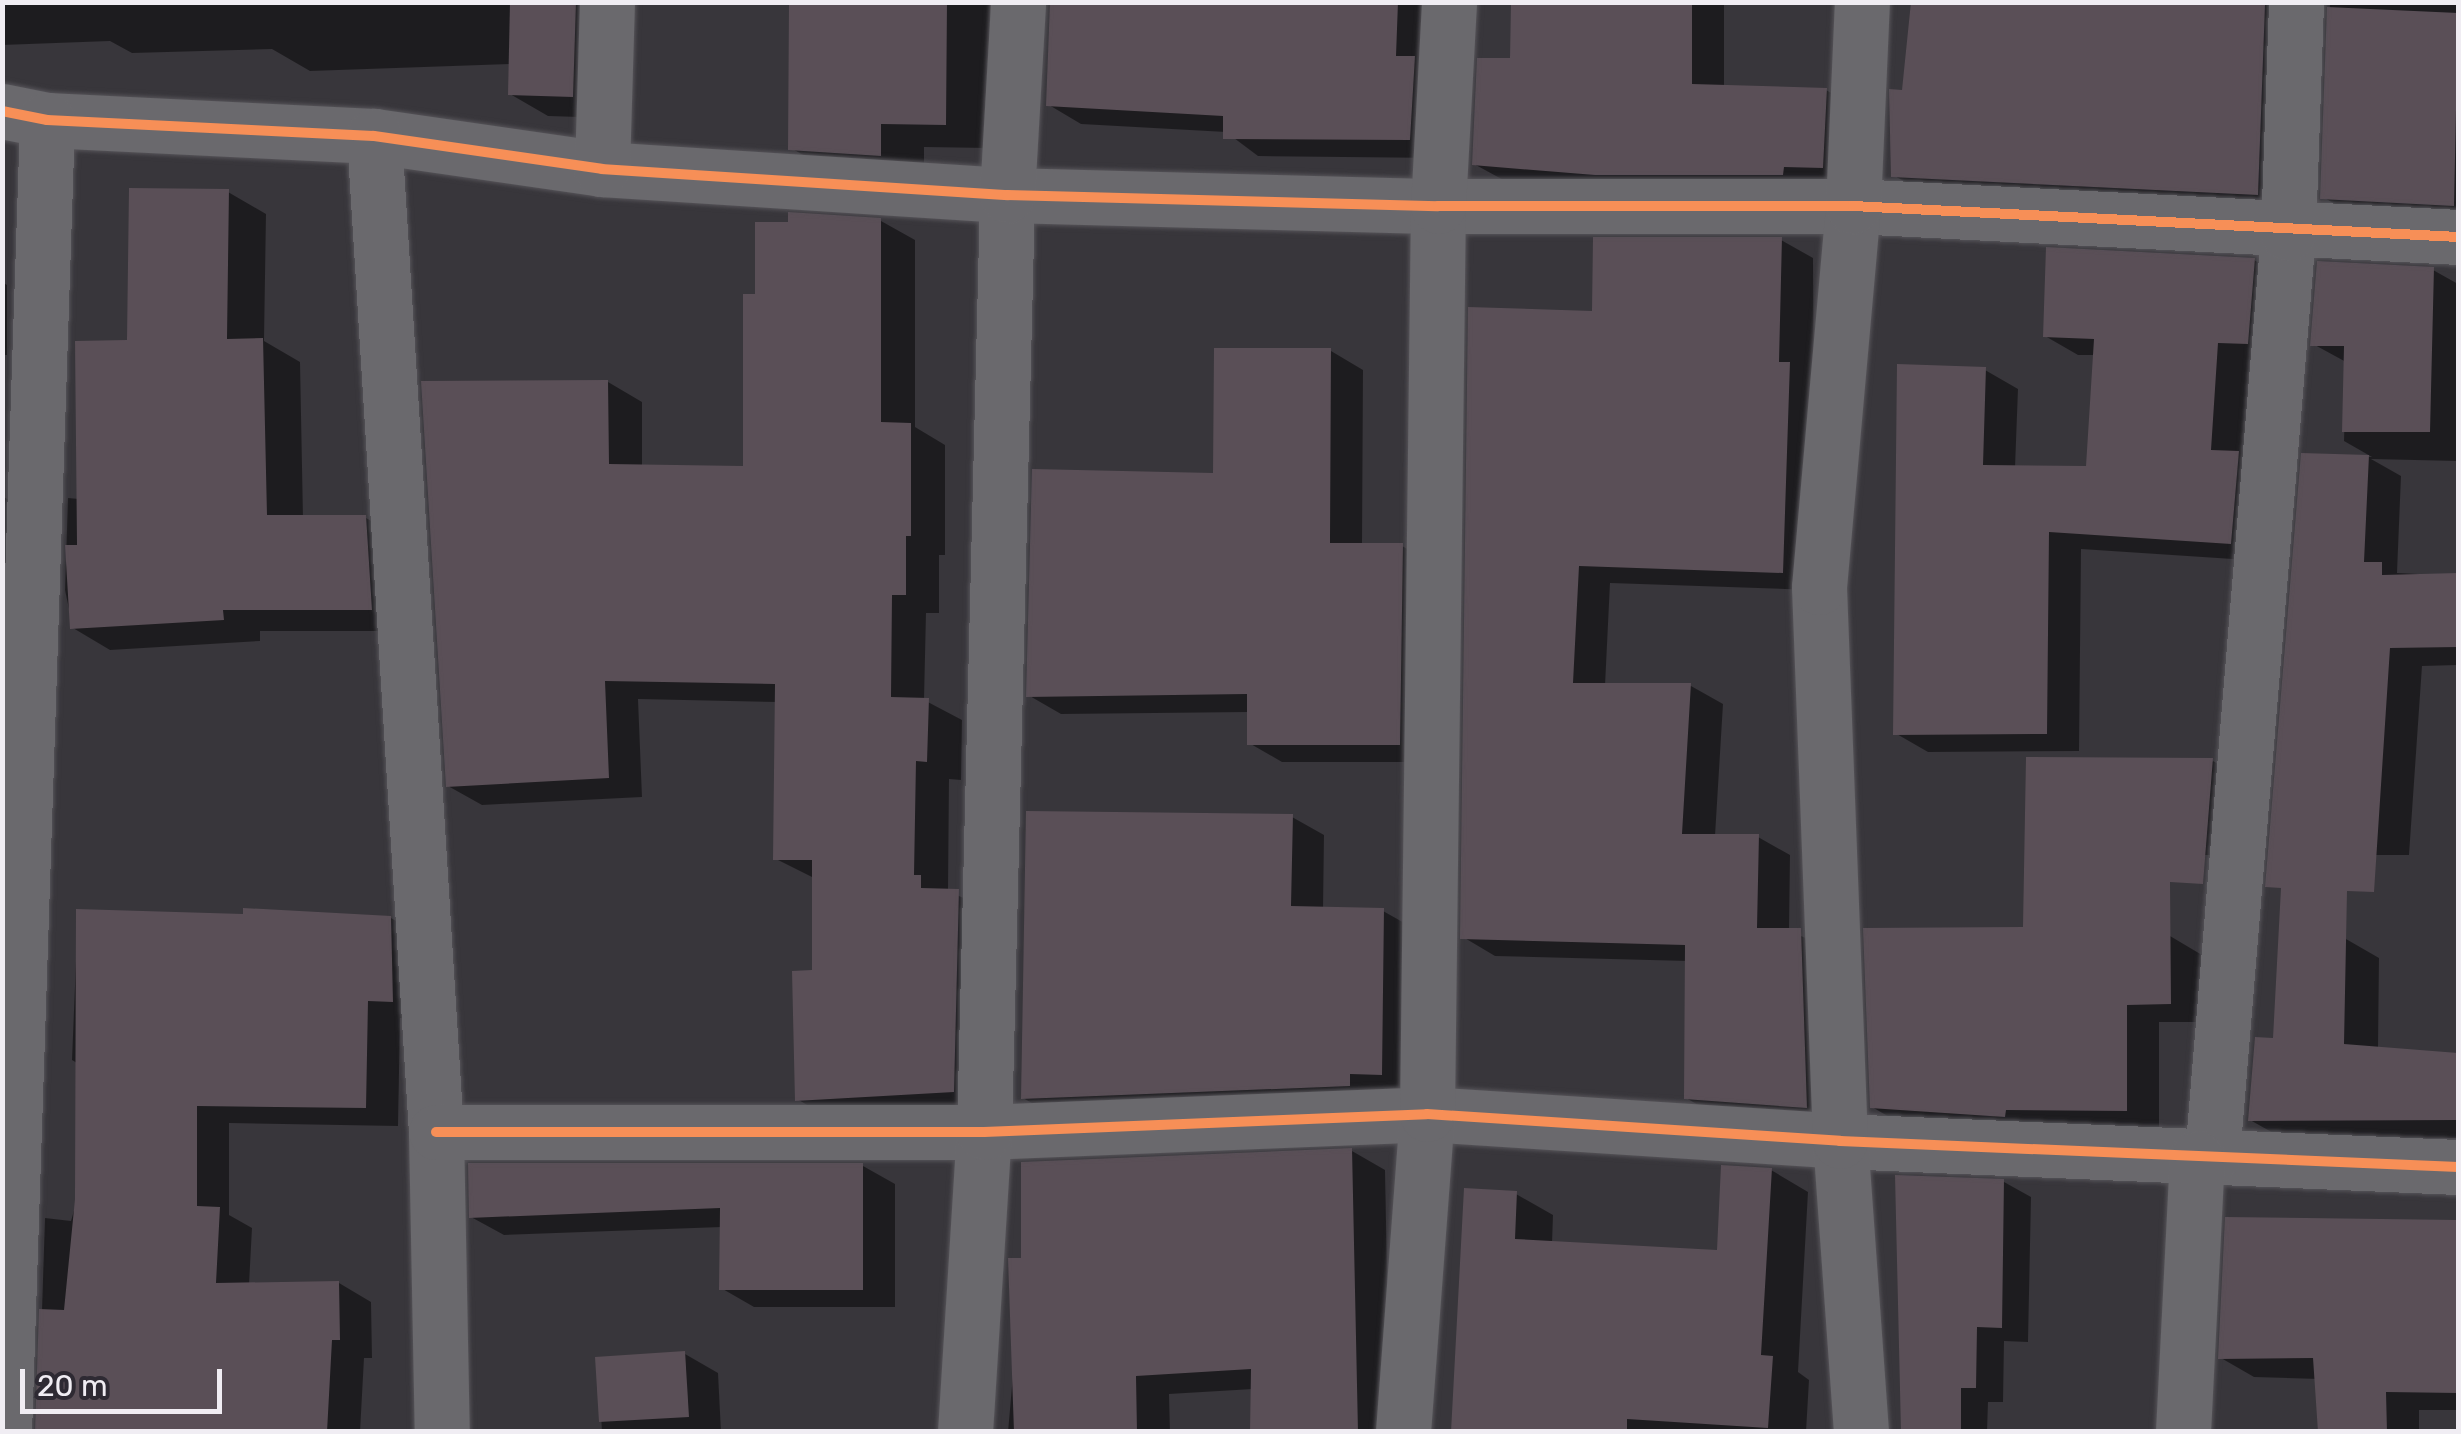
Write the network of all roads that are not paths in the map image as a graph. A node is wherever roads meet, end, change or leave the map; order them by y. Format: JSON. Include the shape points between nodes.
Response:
{"nodes":[{"id":1,"x":607,"y":2,"type":"edge"},
{"id":2,"x":1018,"y":2,"type":"edge"},
{"id":3,"x":1450,"y":2,"type":"edge"},
{"id":4,"x":1862,"y":2,"type":"edge"},
{"id":5,"x":2296,"y":2,"type":"edge"},
{"id":6,"x":25,"y":116,"type":"edge"},
{"id":7,"x":374,"y":136,"type":"junction"},
{"id":8,"x":602,"y":169,"type":"junction"},
{"id":9,"x":1007,"y":195,"type":"junction"},
{"id":10,"x":1438,"y":206,"type":"junction"},
{"id":11,"x":1853,"y":206,"type":"junction"},
{"id":12,"x":2288,"y":233,"type":"junction"},
{"id":13,"x":2458,"y":237,"type":"edge"},
{"id":14,"x":1427,"y":1114,"type":"junction"},
{"id":15,"x":436,"y":1132,"type":"junction"},
{"id":16,"x":984,"y":1132,"type":"junction"},
{"id":17,"x":1840,"y":1141,"type":"junction"},
{"id":18,"x":2204,"y":1157,"type":"junction"},
{"id":19,"x":2458,"y":1166,"type":"edge"},
{"id":20,"x":4,"y":1432,"type":"edge"},
{"id":21,"x":442,"y":1432,"type":"edge"},
{"id":22,"x":966,"y":1432,"type":"edge"},
{"id":23,"x":1403,"y":1432,"type":"edge"},
{"id":24,"x":1862,"y":1432,"type":"edge"},
{"id":25,"x":2183,"y":1432,"type":"edge"}],
"edges":[{"from":1,"to":8,"type":"street"},
{"from":2,"to":9,"type":"street"},
{"from":3,"to":10,"type":"street"},
{"from":4,"to":11,"type":"street"},
{"from":5,"to":12,"type":"street"},
{"from":6,"to":7,"type":"street"},
{"from":6,"to":20,"type":"street"},
{"from":7,"to":8,"type":"street"},
{"from":7,"to":15,"type":"street"},
{"from":8,"to":9,"type":"street"},
{"from":9,"to":10,"type":"street"},
{"from":9,"to":16,"type":"street"},
{"from":10,"to":11,"type":"street"},
{"from":10,"to":14,"type":"street"},
{"from":11,"to":12,"type":"street"},
{"from":11,"to":17,"type":"street","via":[[1819,587]]},
{"from":12,"to":13,"type":"street"},
{"from":12,"to":18,"type":"street"},
{"from":14,"to":16,"type":"street"},
{"from":14,"to":17,"type":"street"},
{"from":14,"to":23,"type":"street"},
{"from":15,"to":16,"type":"street"},
{"from":15,"to":21,"type":"street"},
{"from":16,"to":22,"type":"street"},
{"from":17,"to":18,"type":"street"},
{"from":17,"to":24,"type":"street"},
{"from":18,"to":19,"type":"street"},
{"from":18,"to":25,"type":"street"}]}
